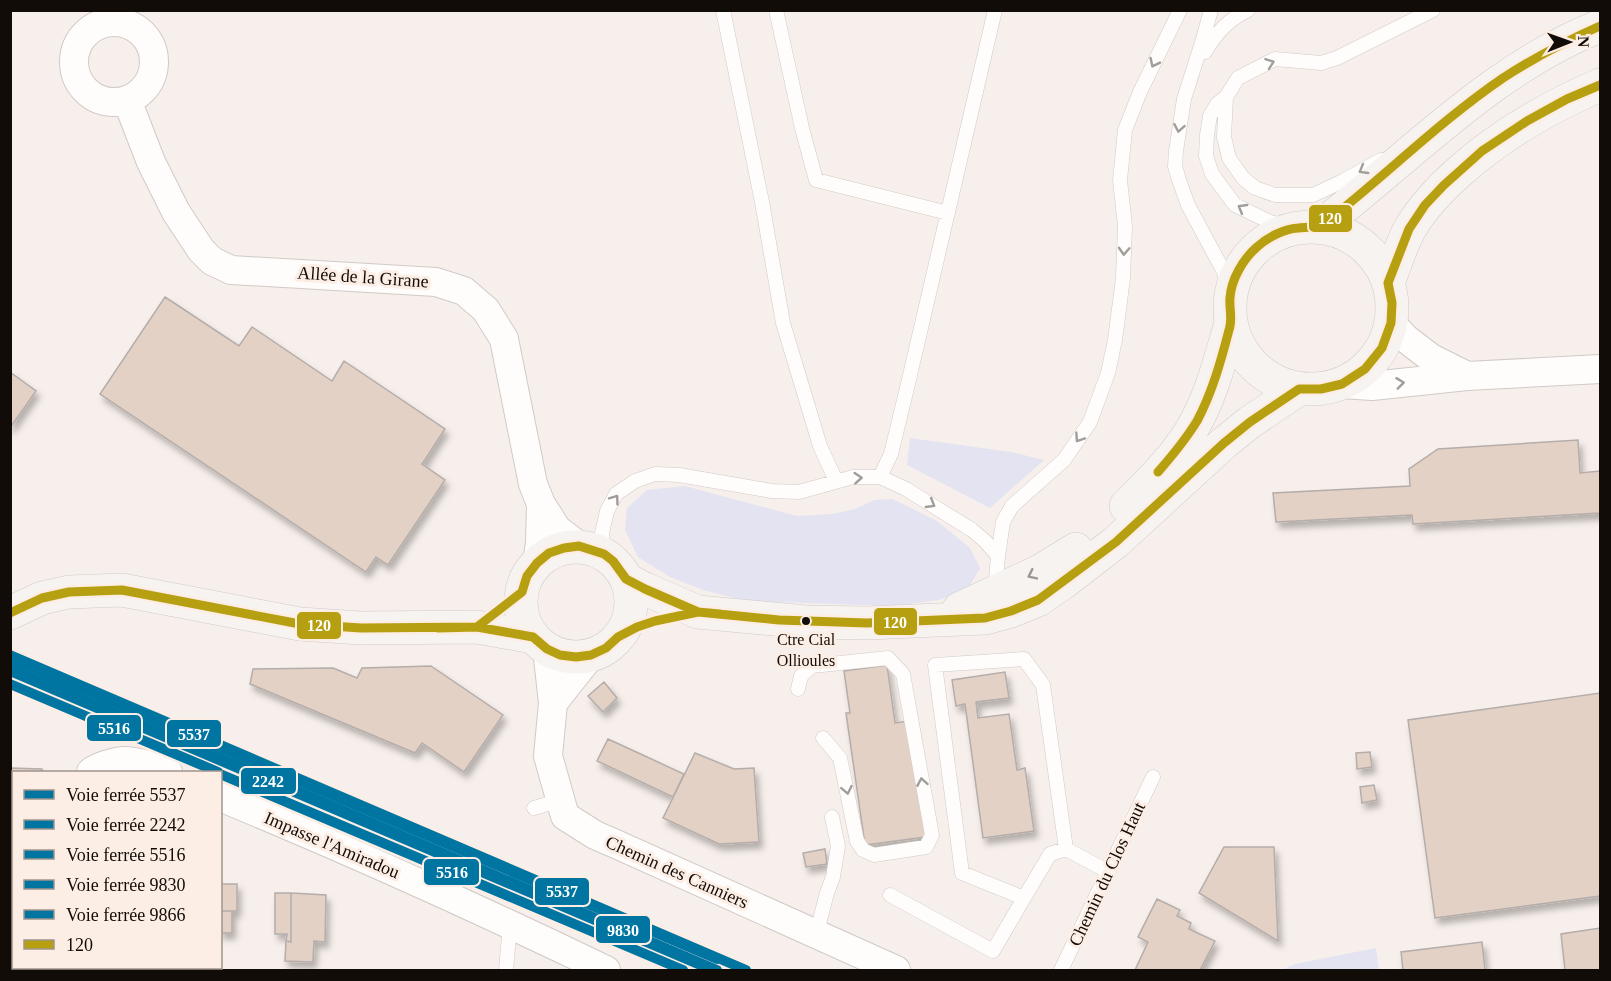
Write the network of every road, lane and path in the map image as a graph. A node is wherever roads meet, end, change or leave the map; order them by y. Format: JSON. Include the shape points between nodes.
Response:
{"nodes":[{"id":1,"x":723,"y":10,"type":"edge"},
{"id":2,"x":776,"y":10,"type":"edge"},
{"id":3,"x":995,"y":10,"type":"edge"},
{"id":4,"x":1180,"y":10,"type":"edge"},
{"id":5,"x":1211,"y":10,"type":"edge"},
{"id":6,"x":1248,"y":10,"type":"edge"},
{"id":7,"x":1433,"y":10,"type":"edge"},
{"id":8,"x":1600,"y":26,"type":"edge"},
{"id":9,"x":1192,"y":73,"type":"junction"},
{"id":10,"x":1600,"y":85,"type":"edge"},
{"id":11,"x":1226,"y":98,"type":"junction"},
{"id":12,"x":128,"y":100,"type":"dead end"},
{"id":13,"x":1416,"y":146,"type":"junction"},
{"id":14,"x":948,"y":213,"type":"junction"},
{"id":15,"x":1308,"y":228,"type":"junction"},
{"id":16,"x":1388,"y":282,"type":"junction"},
{"id":17,"x":1230,"y":310,"type":"junction"},
{"id":18,"x":1391,"y":323,"type":"junction"},
{"id":19,"x":1600,"y":369,"type":"edge"},
{"id":20,"x":1467,"y":376,"type":"junction"},
{"id":21,"x":1342,"y":384,"type":"junction"},
{"id":22,"x":1299,"y":389,"type":"junction"},
{"id":23,"x":880,"y":477,"type":"junction"},
{"id":24,"x":836,"y":481,"type":"junction"},
{"id":25,"x":541,"y":504,"type":"junction"},
{"id":26,"x":592,"y":550,"type":"junction"},
{"id":27,"x":998,"y":556,"type":"junction"},
{"id":28,"x":537,"y":562,"type":"junction"},
{"id":29,"x":626,"y":579,"type":"junction"},
{"id":30,"x":522,"y":592,"type":"junction"},
{"id":31,"x":995,"y":592,"type":"junction"},
{"id":32,"x":698,"y":612,"type":"junction"},
{"id":33,"x":10,"y":613,"type":"edge"},
{"id":34,"x":937,"y":620,"type":"junction"},
{"id":35,"x":477,"y":627,"type":"junction"},
{"id":36,"x":618,"y":637,"type":"junction"},
{"id":37,"x":540,"y":643,"type":"junction"},
{"id":38,"x":591,"y":655,"type":"junction"},
{"id":39,"x":798,"y":689,"type":"dead end"},
{"id":40,"x":553,"y":704,"type":"junction"},
{"id":41,"x":823,"y":738,"type":"dead end"},
{"id":42,"x":92,"y":771,"type":"edge"},
{"id":43,"x":166,"y":771,"type":"edge"},
{"id":44,"x":1153,"y":777,"type":"dead end"},
{"id":45,"x":222,"y":798,"type":"edge"},
{"id":46,"x":561,"y":800,"type":"junction"},
{"id":47,"x":534,"y":808,"type":"dead end"},
{"id":48,"x":832,"y":817,"type":"dead end"},
{"id":49,"x":1066,"y":849,"type":"junction"},
{"id":50,"x":1109,"y":872,"type":"junction"},
{"id":51,"x":890,"y":896,"type":"dead end"},
{"id":52,"x":1024,"y":898,"type":"junction"},
{"id":53,"x":510,"y":924,"type":"junction"},
{"id":54,"x":816,"y":935,"type":"junction"},
{"id":55,"x":506,"y":970,"type":"edge"},
{"id":56,"x":606,"y":970,"type":"edge"},
{"id":57,"x":896,"y":970,"type":"edge"},
{"id":58,"x":1061,"y":970,"type":"edge"}],
"edges":[{"from":1,"to":24,"type":"lane","via":[[783,323],[820,446]]},
{"from":2,"to":14,"type":"lane","via":[[816,180]]},
{"from":3,"to":14,"type":"lane"},
{"from":4,"to":27,"type":"lane","one_way":true,"via":[[1125,130],[1120,180],[1125,226],[1123,278],[1108,373],[1090,422],[1064,460],[1012,506],[1003,522]]},
{"from":5,"to":9,"type":"lane"},
{"from":6,"to":9,"type":"lane","via":[[1214,37]]},
{"from":11,"to":7,"type":"lane","one_way":true,"via":[[1238,78],[1275,59],[1321,63]]},
{"from":8,"to":13,"type":"main road","via":[[1518,68]]},
{"from":9,"to":17,"type":"lane","one_way":true,"via":[[1184,99],[1175,166],[1188,205],[1224,272]]},
{"from":10,"to":16,"type":"main road","via":[[1527,121],[1482,151],[1444,185],[1409,229]]},
{"from":13,"to":11,"type":"lane","one_way":true,"via":[[1314,195],[1275,195],[1255,188],[1229,158],[1224,137]]},
{"from":15,"to":11,"type":"lane","one_way":true,"via":[[1270,222],[1235,205],[1212,174],[1206,156],[1210,116]]},
{"from":12,"to":25,"type":"street","name":"Allée de la Girane","via":[[151,162],[176,212],[212,261],[231,270],[436,282],[464,291],[486,310],[504,339],[533,484]]},
{"from":13,"to":15,"type":"main road","via":[[1361,195]]},
{"from":14,"to":23,"type":"lane","via":[[891,454]]},
{"from":15,"to":16,"type":"main road","via":[[1337,231],[1354,239],[1369,251]]},
{"from":15,"to":17,"type":"main road","via":[[1280,233],[1252,251],[1235,280]]},
{"from":16,"to":18,"type":"main road"},
{"from":17,"to":22,"type":"main road","via":[[1237,343],[1248,360],[1262,374]]},
{"from":17,"to":31,"type":"main road","one_way":true,"via":[[1212,386],[1197,420],[1176,452],[1107,525],[1074,551]]},
{"from":18,"to":20,"type":"street","via":[[1431,358]]},
{"from":18,"to":21,"type":"main road","via":[[1382,348],[1365,369]]},
{"from":19,"to":20,"type":"street","via":[[1570,378]]},
{"from":21,"to":20,"type":"street","one_way":true,"via":[[1372,386]]},
{"from":21,"to":22,"type":"main road"},
{"from":22,"to":34,"type":"main road","via":[[1224,443],[1116,542],[1038,600],[985,618]]},
{"from":24,"to":23,"type":"lane","one_way":true},
{"from":23,"to":27,"type":"lane","one_way":true,"via":[[972,530]]},
{"from":26,"to":24,"type":"lane","one_way":true,"via":[[616,494],[655,474],[799,492]]},
{"from":25,"to":26,"type":"street","name":"Allée de la Girane","via":[[557,529]]},
{"from":25,"to":28,"type":"street","name":"Allée de la Girane"},
{"from":26,"to":28,"type":"main road","via":[[564,548]]},
{"from":26,"to":29,"type":"main road","via":[[620,569]]},
{"from":27,"to":31,"type":"lane"},
{"from":28,"to":30,"type":"main road"},
{"from":29,"to":32,"type":"main road"},
{"from":29,"to":36,"type":"main road","via":[[630,609]]},
{"from":30,"to":35,"type":"main road"},
{"from":30,"to":37,"type":"main road","via":[[525,623]]},
{"from":31,"to":34,"type":"main road"},
{"from":32,"to":34,"type":"main road","via":[[806,622]]},
{"from":32,"to":36,"type":"main road","via":[[655,621]]},
{"from":33,"to":35,"type":"main road","via":[[42,598],[69,592],[122,590],[300,624]]},
{"from":35,"to":37,"type":"main road"},
{"from":36,"to":38,"type":"main road"},
{"from":37,"to":38,"type":"main road","via":[[560,655]]},
{"from":37,"to":40,"type":"street","name":"Chemin des Canniers"},
{"from":38,"to":40,"type":"street"},
{"from":41,"to":39,"type":"lane","one_way":true,"via":[[840,758],[857,841],[863,850],[874,855],[926,847],[932,835],[903,674],[888,658],[812,666],[801,676]]},
{"from":40,"to":46,"type":"street","name":"Chemin des Canniers","via":[[548,756]]},
{"from":42,"to":43,"type":"street","via":[[124,761]]},
{"from":44,"to":50,"type":"lane","name":"Chemin du Clos Haut"},
{"from":45,"to":53,"type":"street","name":"Impasse l'Amiradou"},
{"from":46,"to":47,"type":"lane"},
{"from":46,"to":54,"type":"street","name":"Chemin des Canniers","via":[[565,816],[595,835]]},
{"from":48,"to":54,"type":"lane","via":[[838,846]]},
{"from":49,"to":50,"type":"lane"},
{"from":49,"to":52,"type":"lane","via":[[1050,854]]},
{"from":49,"to":52,"type":"lane","via":[[1043,685],[1024,659],[935,666],[962,873]]},
{"from":50,"to":58,"type":"lane","name":"Chemin du Clos Haut"},
{"from":51,"to":52,"type":"lane","via":[[993,951]]},
{"from":53,"to":55,"type":"lane"},
{"from":53,"to":56,"type":"street","name":"Impasse l'Amiradou"},
{"from":54,"to":57,"type":"street","name":"Chemin des Canniers"}]}
